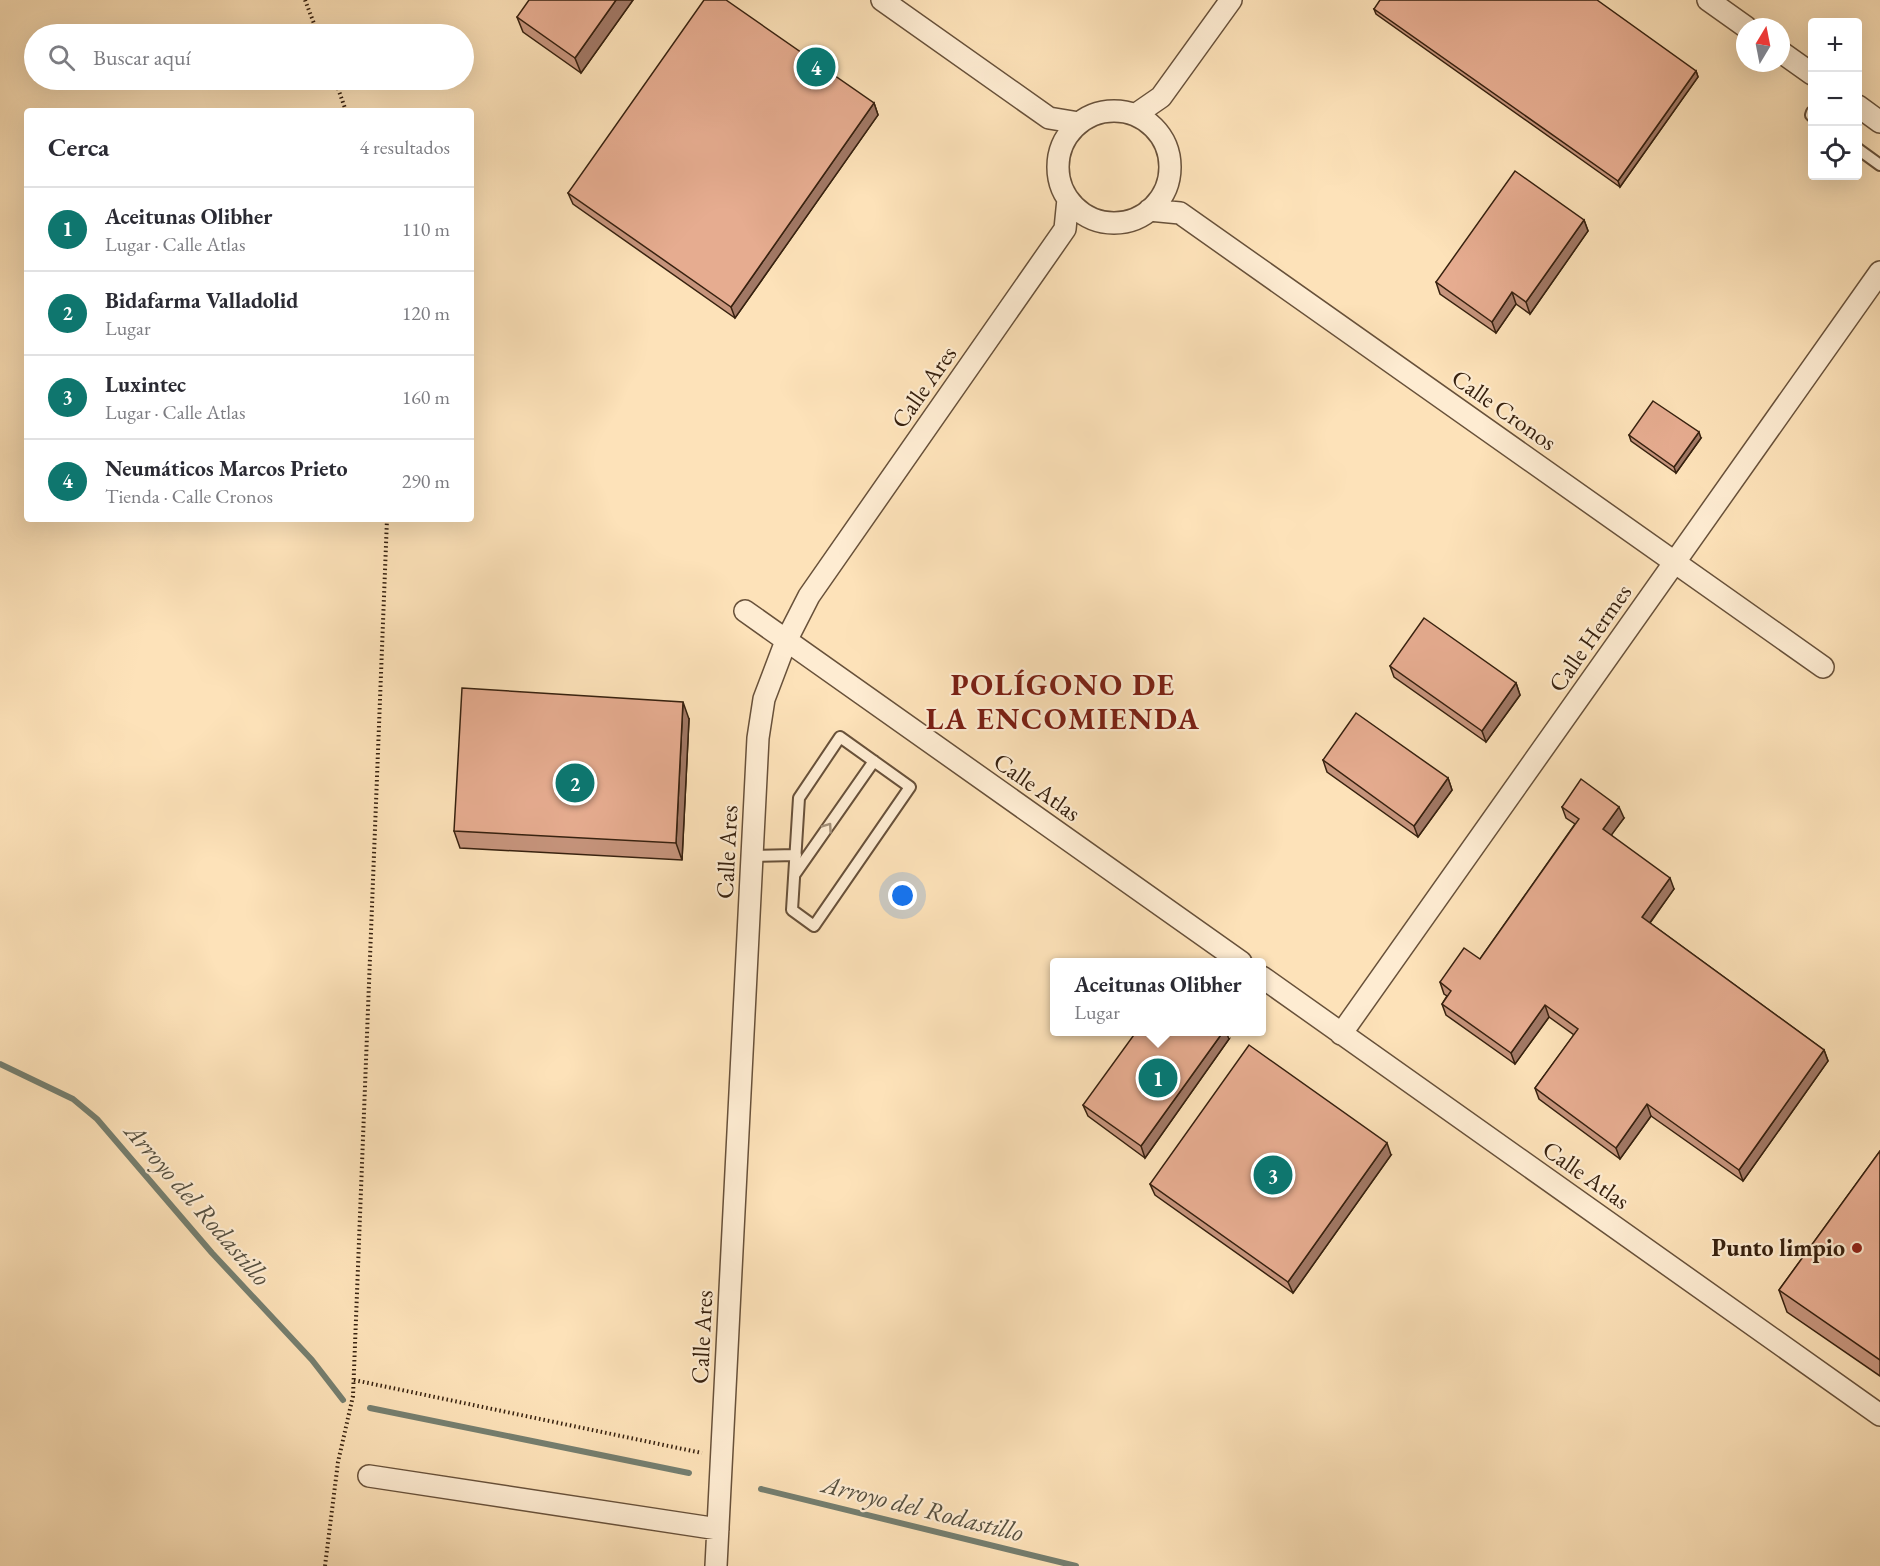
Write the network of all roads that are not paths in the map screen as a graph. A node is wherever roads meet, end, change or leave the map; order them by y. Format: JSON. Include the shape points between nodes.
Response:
{"nodes":[{"id":1,"x":882,"y":0,"type":"edge"},
{"id":2,"x":1232,"y":0,"type":"edge"},
{"id":3,"x":1708,"y":0,"type":"edge"},
{"id":4,"x":1736,"y":20,"type":"edge"},
{"id":5,"x":1790,"y":58,"type":"edge"},
{"id":6,"x":1809,"y":72,"type":"edge"},
{"id":7,"x":1161,"y":97,"type":"junction"},
{"id":8,"x":1862,"y":109,"type":"edge"},
{"id":9,"x":1135,"y":115,"type":"junction"},
{"id":10,"x":1049,"y":118,"type":"junction"},
{"id":11,"x":1880,"y":122,"type":"edge"},
{"id":12,"x":1079,"y":123,"type":"junction"},
{"id":13,"x":1158,"y":133,"type":"junction"},
{"id":14,"x":1061,"y":149,"type":"junction"},
{"id":15,"x":1862,"y":152,"type":"edge"},
{"id":16,"x":1880,"y":165,"type":"edge"},
{"id":17,"x":1166,"y":186,"type":"junction"},
{"id":18,"x":1068,"y":199,"type":"junction"},
{"id":19,"x":1149,"y":210,"type":"junction"},
{"id":20,"x":1180,"y":213,"type":"junction"},
{"id":21,"x":1091,"y":218,"type":"junction"},
{"id":22,"x":1065,"y":229,"type":"junction"},
{"id":23,"x":1880,"y":272,"type":"edge"},
{"id":24,"x":1675,"y":562,"type":"junction"},
{"id":25,"x":745,"y":611,"type":"dead end"},
{"id":26,"x":786,"y":641,"type":"junction"},
{"id":27,"x":1823,"y":667,"type":"dead end"},
{"id":28,"x":874,"y":761,"type":"junction"},
{"id":29,"x":796,"y":855,"type":"junction"},
{"id":30,"x":752,"y":856,"type":"junction"},
{"id":31,"x":794,"y":875,"type":"junction"},
{"id":32,"x":1233,"y":958,"type":"edge"},
{"id":33,"x":1266,"y":980,"type":"edge"},
{"id":34,"x":1341,"y":1034,"type":"junction"},
{"id":35,"x":1880,"y":1415,"type":"edge"},
{"id":36,"x":369,"y":1476,"type":"dead end"},
{"id":37,"x":718,"y":1530,"type":"junction"},
{"id":38,"x":716,"y":1566,"type":"edge"}],
"edges":[{"from":1,"to":10,"type":"street"},
{"from":2,"to":7,"type":"street"},
{"from":3,"to":4,"type":"street"},
{"from":5,"to":6,"type":"street"},
{"from":7,"to":9,"type":"street"},
{"from":7,"to":13,"type":"street"},
{"from":8,"to":11,"type":"street"},
{"from":9,"to":12,"type":"street","via":[[1106,112]]},
{"from":9,"to":13,"type":"street"},
{"from":10,"to":12,"type":"street"},
{"from":10,"to":14,"type":"street"},
{"from":12,"to":14,"type":"street"},
{"from":13,"to":17,"type":"street","via":[[1169,158]]},
{"from":14,"to":18,"type":"street","via":[[1060,183]]},
{"from":15,"to":16,"type":"lane"},
{"from":17,"to":19,"type":"street","via":[[1160,200]]},
{"from":17,"to":20,"type":"street"},
{"from":18,"to":21,"type":"street"},
{"from":18,"to":22,"type":"street","name":"Calle Ares"},
{"from":19,"to":20,"type":"street","name":"Calle Cronos"},
{"from":19,"to":21,"type":"street","via":[[1115,223]]},
{"from":20,"to":24,"type":"street","name":"Calle Cronos"},
{"from":21,"to":22,"type":"street"},
{"from":22,"to":26,"type":"street","name":"Calle Ares","via":[[809,596]]},
{"from":23,"to":24,"type":"street","name":"Calle Hermes"},
{"from":24,"to":27,"type":"street","name":"Calle Cronos"},
{"from":24,"to":34,"type":"street","name":"Calle Hermes"},
{"from":25,"to":26,"type":"street","name":"Calle Atlas"},
{"from":26,"to":30,"type":"street","name":"Calle Ares","via":[[764,699],[758,738]]},
{"from":26,"to":32,"type":"street","name":"Calle Atlas"},
{"from":28,"to":29,"type":"lane","via":[[840,737],[799,798]]},
{"from":31,"to":28,"type":"lane","one_way":true},
{"from":28,"to":31,"type":"lane","via":[[910,787],[814,926],[792,910]]},
{"from":29,"to":30,"type":"lane"},
{"from":29,"to":31,"type":"lane"},
{"from":30,"to":37,"type":"street","name":"Calle Ares"},
{"from":33,"to":34,"type":"street","name":"Calle Atlas"},
{"from":34,"to":35,"type":"street","name":"Calle Atlas"},
{"from":36,"to":37,"type":"street"},
{"from":37,"to":38,"type":"street","name":"Calle Ares"}]}
